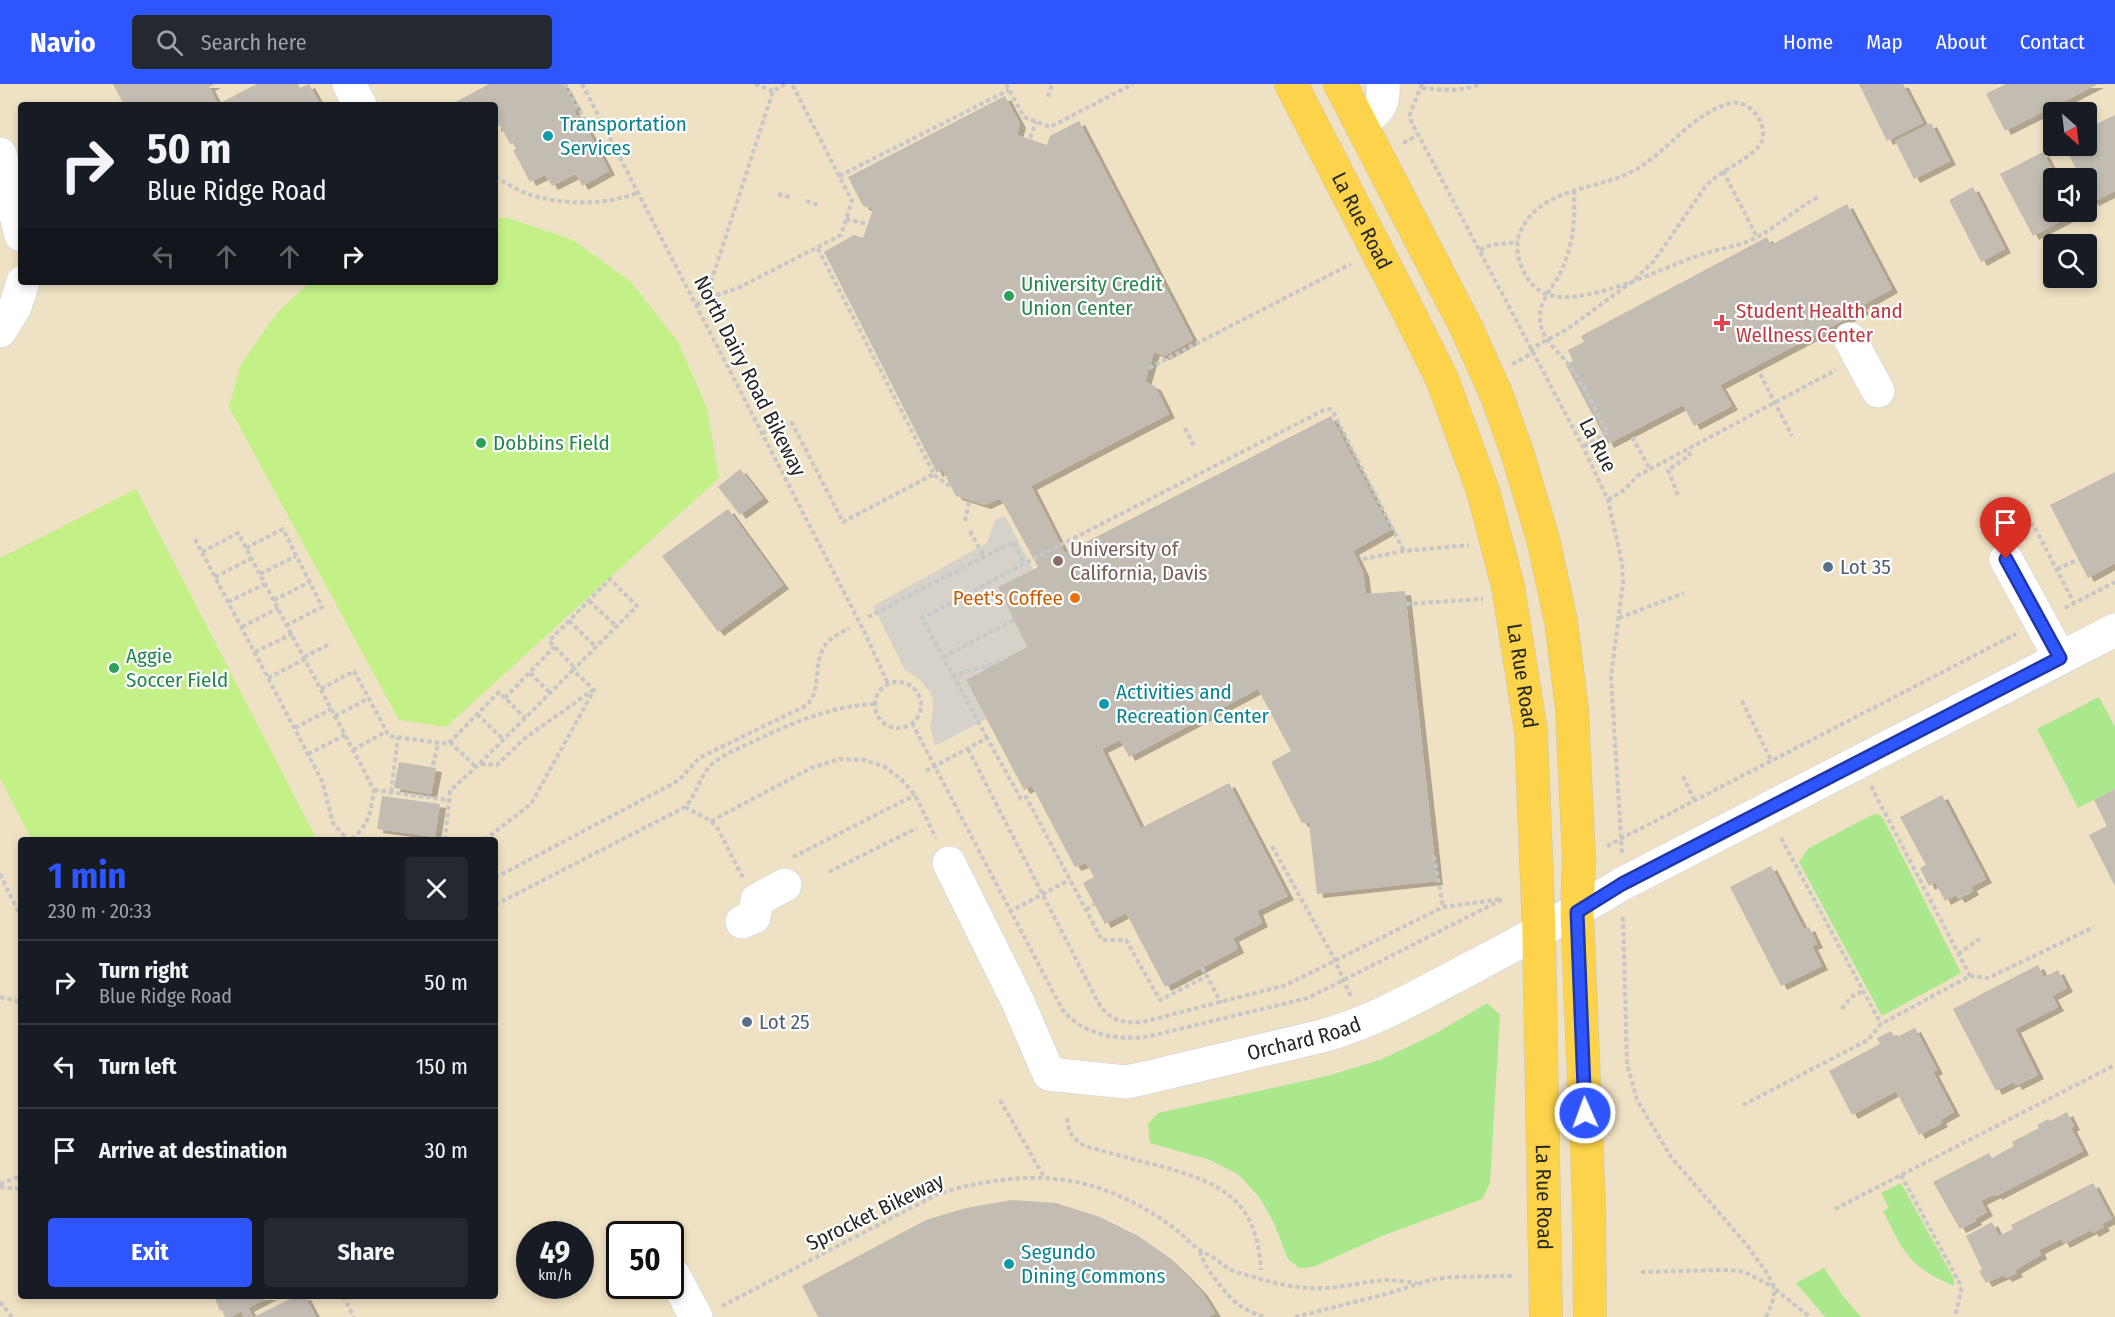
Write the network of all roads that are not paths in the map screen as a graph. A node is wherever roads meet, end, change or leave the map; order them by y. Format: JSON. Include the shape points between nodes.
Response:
{"nodes":[{"id":1,"x":349,"y":84,"type":"edge"},
{"id":2,"x":1291,"y":84,"type":"edge"},
{"id":3,"x":1340,"y":84,"type":"edge"},
{"id":4,"x":1383,"y":84,"type":"edge"},
{"id":5,"x":358,"y":102,"type":"edge"},
{"id":6,"x":1360,"y":123,"type":"junction"},
{"id":7,"x":0,"y":154,"type":"edge"},
{"id":8,"x":18,"y":223,"type":"edge"},
{"id":9,"x":22,"y":285,"type":"edge"},
{"id":10,"x":0,"y":331,"type":"edge"},
{"id":11,"x":1855,"y":348,"type":"road end"},
{"id":12,"x":1878,"y":391,"type":"dead end"},
{"id":13,"x":2011,"y":546,"type":"road end"},
{"id":14,"x":2115,"y":630,"type":"edge"},
{"id":15,"x":2060,"y":658,"type":"junction"},
{"id":16,"x":949,"y":862,"type":"road end"},
{"id":17,"x":786,"y":872,"type":"road end"},
{"id":18,"x":1577,"y":912,"type":"junction"},
{"id":19,"x":742,"y":922,"type":"dead end"},
{"id":20,"x":1539,"y":932,"type":"junction"},
{"id":21,"x":684,"y":1286,"type":"edge"},
{"id":22,"x":708,"y":1312,"type":"edge"},
{"id":23,"x":1546,"y":1317,"type":"edge"},
{"id":24,"x":1590,"y":1317,"type":"edge"}],
"edges":[{"from":1,"to":5,"type":"street"},
{"from":2,"to":20,"type":"main road","name":"La Rue Road","via":[[1442,379],[1483,491],[1508,586],[1531,731]]},
{"from":3,"to":6,"type":"main road","name":"La Rue Road"},
{"from":4,"to":6,"type":"street","via":[[1378,111]]},
{"from":6,"to":18,"type":"main road","name":"La Rue Road","via":[[1467,329],[1497,396],[1543,539],[1561,621],[1572,709],[1579,859]]},
{"from":7,"to":8,"type":"street"},
{"from":9,"to":10,"type":"street","via":[[15,307]]},
{"from":11,"to":12,"type":"street"},
{"from":13,"to":15,"type":"street","via":[[2040,621]]},
{"from":14,"to":15,"type":"street","name":"Orchard Road"},
{"from":15,"to":18,"type":"street","name":"Orchard Road","via":[[1622,884]]},
{"from":16,"to":20,"type":"street","name":"Orchard Road","via":[[1049,1074],[1126,1082],[1350,1028]]},
{"from":17,"to":19,"type":"street","via":[[757,900],[754,917]]},
{"from":18,"to":20,"type":"street","name":"Orchard Road"},
{"from":18,"to":24,"type":"main road","name":"La Rue Road"},
{"from":20,"to":23,"type":"main road","name":"La Rue Road"},
{"from":21,"to":22,"type":"street"}]}
